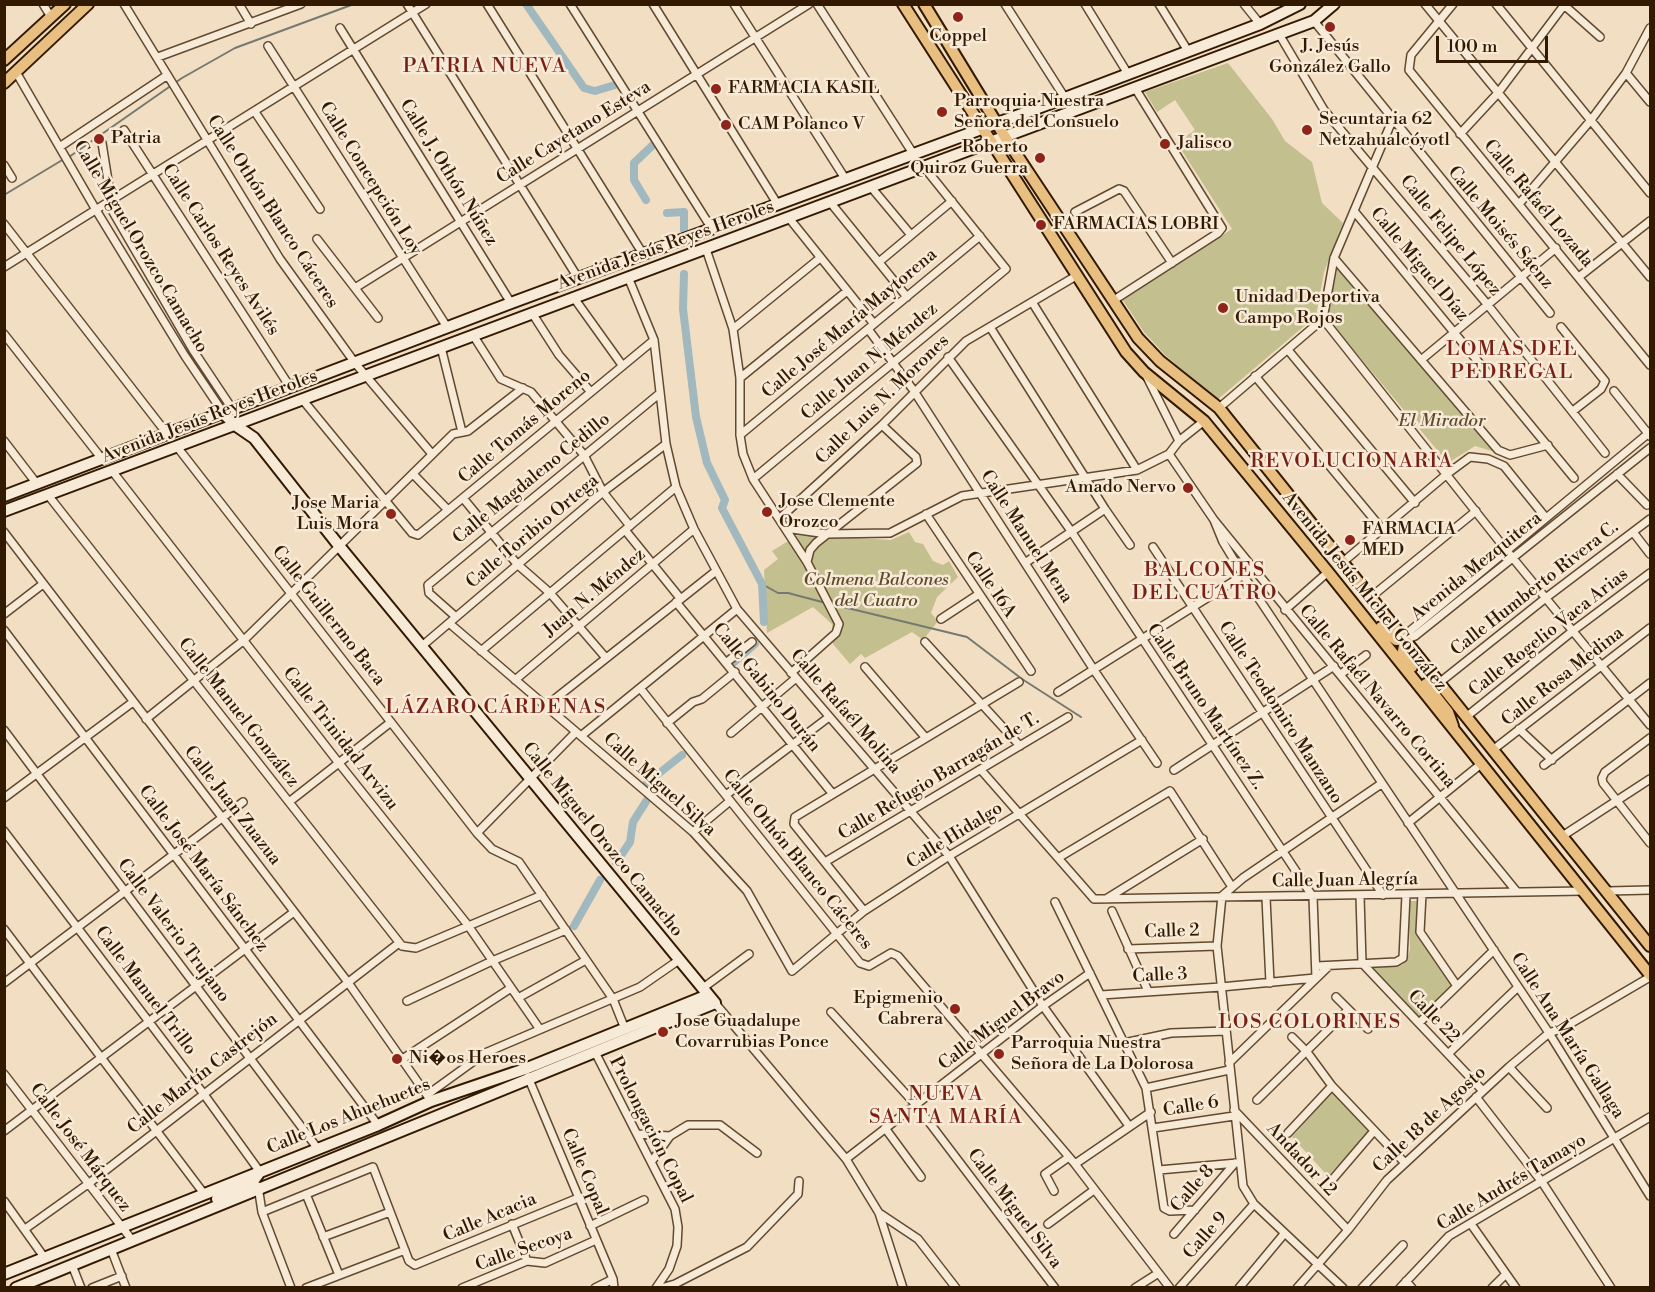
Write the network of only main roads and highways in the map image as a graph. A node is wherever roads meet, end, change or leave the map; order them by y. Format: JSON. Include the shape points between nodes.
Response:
{"nodes":[{"id":1,"x":65,"y":4,"type":"edge"},
{"id":2,"x":88,"y":4,"type":"edge"},
{"id":3,"x":903,"y":4,"type":"edge"},
{"id":4,"x":924,"y":4,"type":"edge"},
{"id":5,"x":5,"y":58,"type":"edge"},
{"id":6,"x":4,"y":83,"type":"edge"},
{"id":7,"x":1328,"y":572,"type":"junction"},
{"id":8,"x":1405,"y":640,"type":"junction"},
{"id":9,"x":1456,"y":734,"type":"junction"},
{"id":10,"x":1650,"y":946,"type":"edge"},
{"id":11,"x":1650,"y":976,"type":"edge"}],
"edges":[{"from":1,"to":5,"type":"main road"},
{"from":2,"to":6,"type":"main road"},
{"from":3,"to":7,"type":"main road","name":"Avenida Jesús Michel González","via":[[1125,352],[1204,421]]},
{"from":4,"to":8,"type":"main road","name":"Avenida Jesús Michel González","via":[[1005,137],[1138,338],[1160,361],[1219,408]]},
{"from":7,"to":8,"type":"main road","via":[[1347,586],[1388,636]]},
{"from":7,"to":9,"type":"main road","name":"Avenida Jesús Michel González"},
{"from":8,"to":9,"type":"main road","via":[[1405,657],[1448,712]]},
{"from":8,"to":10,"type":"main road","name":"Avenida Jesús Michel González"},
{"from":9,"to":11,"type":"main road","name":"Avenida Jesús Michel González"}]}
